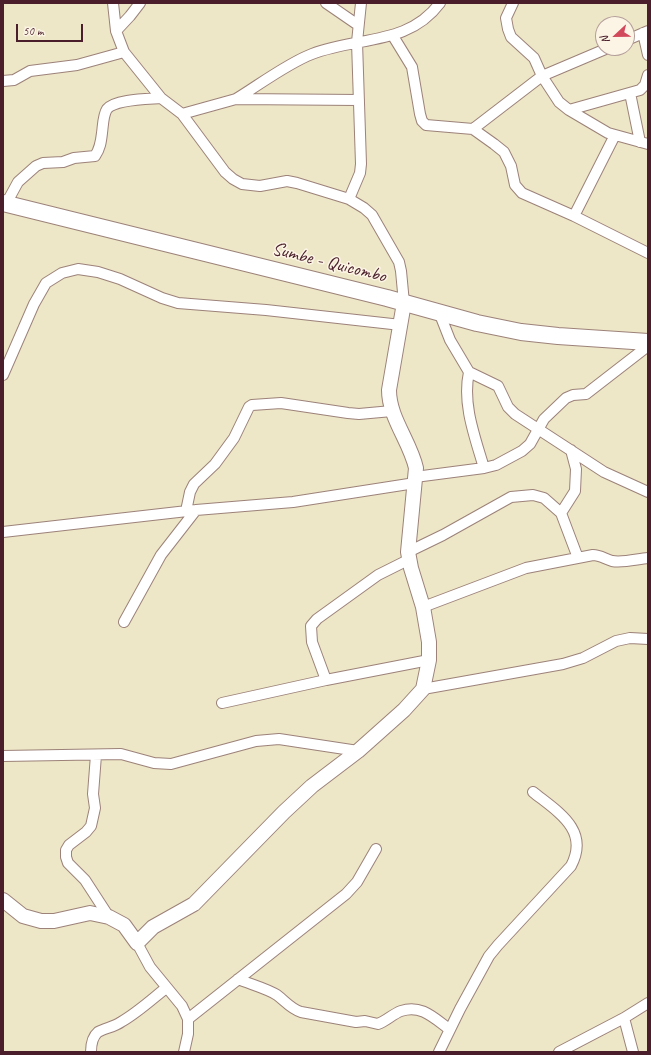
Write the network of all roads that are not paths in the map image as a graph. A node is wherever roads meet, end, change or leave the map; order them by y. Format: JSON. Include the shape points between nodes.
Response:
{"nodes":[{"id":1,"x":113,"y":3,"type":"edge"},
{"id":2,"x":140,"y":3,"type":"edge"},
{"id":3,"x":326,"y":3,"type":"edge"},
{"id":4,"x":361,"y":3,"type":"edge"},
{"id":5,"x":440,"y":3,"type":"edge"},
{"id":6,"x":513,"y":3,"type":"edge"},
{"id":7,"x":358,"y":25,"type":"junction"},
{"id":8,"x":116,"y":31,"type":"junction"},
{"id":9,"x":646,"y":32,"type":"edge"},
{"id":10,"x":393,"y":36,"type":"junction"},
{"id":11,"x":635,"y":37,"type":"edge"},
{"id":12,"x":357,"y":42,"type":"junction"},
{"id":13,"x":124,"y":52,"type":"junction"},
{"id":14,"x":595,"y":54,"type":"edge"},
{"id":15,"x":648,"y":55,"type":"edge"},
{"id":16,"x":648,"y":75,"type":"edge"},
{"id":17,"x":542,"y":76,"type":"junction"},
{"id":18,"x":3,"y":81,"type":"edge"},
{"id":19,"x":630,"y":93,"type":"junction"},
{"id":20,"x":161,"y":98,"type":"junction"},
{"id":21,"x":236,"y":99,"type":"junction"},
{"id":22,"x":359,"y":100,"type":"junction"},
{"id":23,"x":569,"y":110,"type":"junction"},
{"id":24,"x":182,"y":114,"type":"junction"},
{"id":25,"x":473,"y":128,"type":"junction"},
{"id":26,"x":615,"y":135,"type":"junction"},
{"id":27,"x":644,"y":143,"type":"edge"},
{"id":28,"x":349,"y":199,"type":"junction"},
{"id":29,"x":5,"y":203,"type":"edge"},
{"id":30,"x":574,"y":216,"type":"junction"},
{"id":31,"x":648,"y":254,"type":"edge"},
{"id":32,"x":404,"y":303,"type":"junction"},
{"id":33,"x":439,"y":312,"type":"junction"},
{"id":34,"x":401,"y":325,"type":"junction"},
{"id":35,"x":648,"y":342,"type":"edge"},
{"id":36,"x":648,"y":346,"type":"edge"},
{"id":37,"x":469,"y":372,"type":"junction"},
{"id":38,"x":3,"y":375,"type":"edge"},
{"id":39,"x":392,"y":411,"type":"junction"},
{"id":40,"x":538,"y":428,"type":"junction"},
{"id":41,"x":571,"y":450,"type":"junction"},
{"id":42,"x":484,"y":468,"type":"junction"},
{"id":43,"x":415,"y":480,"type":"junction"},
{"id":44,"x":648,"y":492,"type":"edge"},
{"id":45,"x":191,"y":511,"type":"junction"},
{"id":46,"x":561,"y":513,"type":"junction"},
{"id":47,"x":3,"y":532,"type":"edge"},
{"id":48,"x":408,"y":556,"type":"junction"},
{"id":49,"x":578,"y":558,"type":"junction"},
{"id":50,"x":648,"y":558,"type":"edge"},
{"id":51,"x":423,"y":607,"type":"junction"},
{"id":52,"x":124,"y":622,"type":"dead end"},
{"id":53,"x":648,"y":639,"type":"edge"},
{"id":54,"x":429,"y":660,"type":"junction"},
{"id":55,"x":326,"y":680,"type":"junction"},
{"id":56,"x":423,"y":689,"type":"junction"},
{"id":57,"x":222,"y":703,"type":"dead end"},
{"id":58,"x":358,"y":751,"type":"junction"},
{"id":59,"x":96,"y":755,"type":"junction"},
{"id":60,"x":3,"y":756,"type":"edge"},
{"id":61,"x":533,"y":792,"type":"dead end"},
{"id":62,"x":376,"y":849,"type":"dead end"},
{"id":63,"x":3,"y":900,"type":"edge"},
{"id":64,"x":109,"y":917,"type":"junction"},
{"id":65,"x":137,"y":943,"type":"junction"},
{"id":66,"x":238,"y":980,"type":"junction"},
{"id":67,"x":166,"y":988,"type":"junction"},
{"id":68,"x":648,"y":1003,"type":"edge"},
{"id":69,"x":624,"y":1018,"type":"junction"},
{"id":70,"x":188,"y":1019,"type":"junction"},
{"id":71,"x":449,"y":1029,"type":"junction"},
{"id":72,"x":91,"y":1052,"type":"edge"},
{"id":73,"x":184,"y":1052,"type":"edge"},
{"id":74,"x":439,"y":1052,"type":"edge"},
{"id":75,"x":559,"y":1052,"type":"edge"},
{"id":76,"x":633,"y":1052,"type":"edge"}],
"edges":[{"from":1,"to":8,"type":"street"},
{"from":2,"to":8,"type":"street"},
{"from":3,"to":7,"type":"street"},
{"from":4,"to":7,"type":"street"},
{"from":5,"to":10,"type":"street","via":[[424,20]]},
{"from":6,"to":17,"type":"street","via":[[506,18],[511,37],[534,58]]},
{"from":7,"to":12,"type":"street"},
{"from":8,"to":13,"type":"street"},
{"from":9,"to":11,"type":"street"},
{"from":9,"to":15,"type":"street"},
{"from":10,"to":12,"type":"street"},
{"from":10,"to":25,"type":"street","via":[[412,67],[422,121],[432,126]]},
{"from":12,"to":21,"type":"street","via":[[313,54]]},
{"from":12,"to":22,"type":"street"},
{"from":13,"to":18,"type":"street","via":[[77,65],[30,71],[14,80]]},
{"from":13,"to":20,"type":"street"},
{"from":14,"to":17,"type":"street"},
{"from":16,"to":19,"type":"street","via":[[645,85],[640,90]]},
{"from":17,"to":23,"type":"street","via":[[559,102]]},
{"from":17,"to":25,"type":"street"},
{"from":19,"to":23,"type":"street"},
{"from":19,"to":27,"type":"street"},
{"from":20,"to":24,"type":"street"},
{"from":20,"to":29,"type":"street","via":[[111,106],[106,110],[100,148],[94,156],[36,166],[18,182]]},
{"from":21,"to":22,"type":"street"},
{"from":21,"to":24,"type":"street"},
{"from":22,"to":28,"type":"street","via":[[361,164]]},
{"from":23,"to":26,"type":"street"},
{"from":24,"to":28,"type":"street","via":[[225,172],[242,184],[260,186],[287,181]]},
{"from":25,"to":30,"type":"street","via":[[504,152],[516,185],[522,193]]},
{"from":26,"to":27,"type":"street"},
{"from":26,"to":30,"type":"street"},
{"from":28,"to":32,"type":"street","via":[[372,215],[398,262]]},
{"from":29,"to":32,"type":"main road","name":"Sumbe - Quicombo"},
{"from":30,"to":31,"type":"street"},
{"from":32,"to":33,"type":"main road","name":"Sumbe - Quicombo"},
{"from":32,"to":34,"type":"street"},
{"from":33,"to":35,"type":"main road","name":"Sumbe - Quicombo","via":[[521,332]]},
{"from":33,"to":37,"type":"street","via":[[450,340]]},
{"from":34,"to":38,"type":"street","via":[[178,303],[120,279],[78,269],[62,273],[46,283]]},
{"from":34,"to":39,"type":"street","via":[[389,390]]},
{"from":36,"to":40,"type":"street","via":[[586,394],[566,398],[546,416]]},
{"from":37,"to":40,"type":"street","via":[[498,386],[511,411]]},
{"from":37,"to":42,"type":"street","via":[[466,384],[471,421]]},
{"from":39,"to":43,"type":"street","via":[[413,456]]},
{"from":39,"to":45,"type":"street","via":[[359,414],[281,403],[252,405],[234,438],[215,464],[194,484],[190,492]]},
{"from":40,"to":41,"type":"street"},
{"from":40,"to":42,"type":"street","via":[[530,444],[522,451]]},
{"from":41,"to":44,"type":"street","via":[[604,472]]},
{"from":41,"to":46,"type":"street","via":[[576,469],[575,491]]},
{"from":42,"to":43,"type":"street"},
{"from":43,"to":45,"type":"street","via":[[292,502]]},
{"from":43,"to":48,"type":"street"},
{"from":45,"to":47,"type":"street"},
{"from":45,"to":52,"type":"street","via":[[161,555]]},
{"from":46,"to":48,"type":"street","via":[[544,498],[533,495],[511,498]]},
{"from":46,"to":49,"type":"street"},
{"from":48,"to":51,"type":"street"},
{"from":48,"to":55,"type":"street","via":[[317,619],[311,626],[312,642]]},
{"from":49,"to":50,"type":"street","via":[[597,555],[618,561]]},
{"from":49,"to":51,"type":"street","via":[[526,568]]},
{"from":51,"to":54,"type":"street","via":[[429,642]]},
{"from":53,"to":56,"type":"street","via":[[630,638],[616,641],[564,664]]},
{"from":54,"to":55,"type":"street"},
{"from":54,"to":56,"type":"street"},
{"from":55,"to":57,"type":"street"},
{"from":56,"to":58,"type":"street","via":[[404,710]]},
{"from":58,"to":59,"type":"street","via":[[279,739],[256,741],[172,764],[154,763],[121,754]]},
{"from":58,"to":65,"type":"street","via":[[312,786],[284,812],[194,904],[153,927]]},
{"from":59,"to":60,"type":"street"},
{"from":59,"to":64,"type":"street","via":[[93,794],[95,808],[91,826],[68,845],[66,857],[68,863],[85,880]]},
{"from":61,"to":71,"type":"street","via":[[568,822],[575,833],[576,856],[571,866],[489,956]]},
{"from":62,"to":66,"type":"street","via":[[357,882],[346,894]]},
{"from":63,"to":64,"type":"street","via":[[23,916],[41,921],[54,921],[90,913]]},
{"from":64,"to":65,"type":"street","via":[[124,926]]},
{"from":65,"to":67,"type":"street","via":[[150,967]]},
{"from":66,"to":70,"type":"street"},
{"from":66,"to":71,"type":"street","via":[[278,995],[296,1011],[376,1024],[411,1008],[422,1010]]},
{"from":67,"to":70,"type":"street","via":[[182,1006]]},
{"from":67,"to":72,"type":"street","via":[[123,1022],[98,1033],[93,1039]]},
{"from":68,"to":69,"type":"street"},
{"from":69,"to":75,"type":"street"},
{"from":69,"to":76,"type":"street"},
{"from":70,"to":73,"type":"street"},
{"from":71,"to":74,"type":"street"}]}
